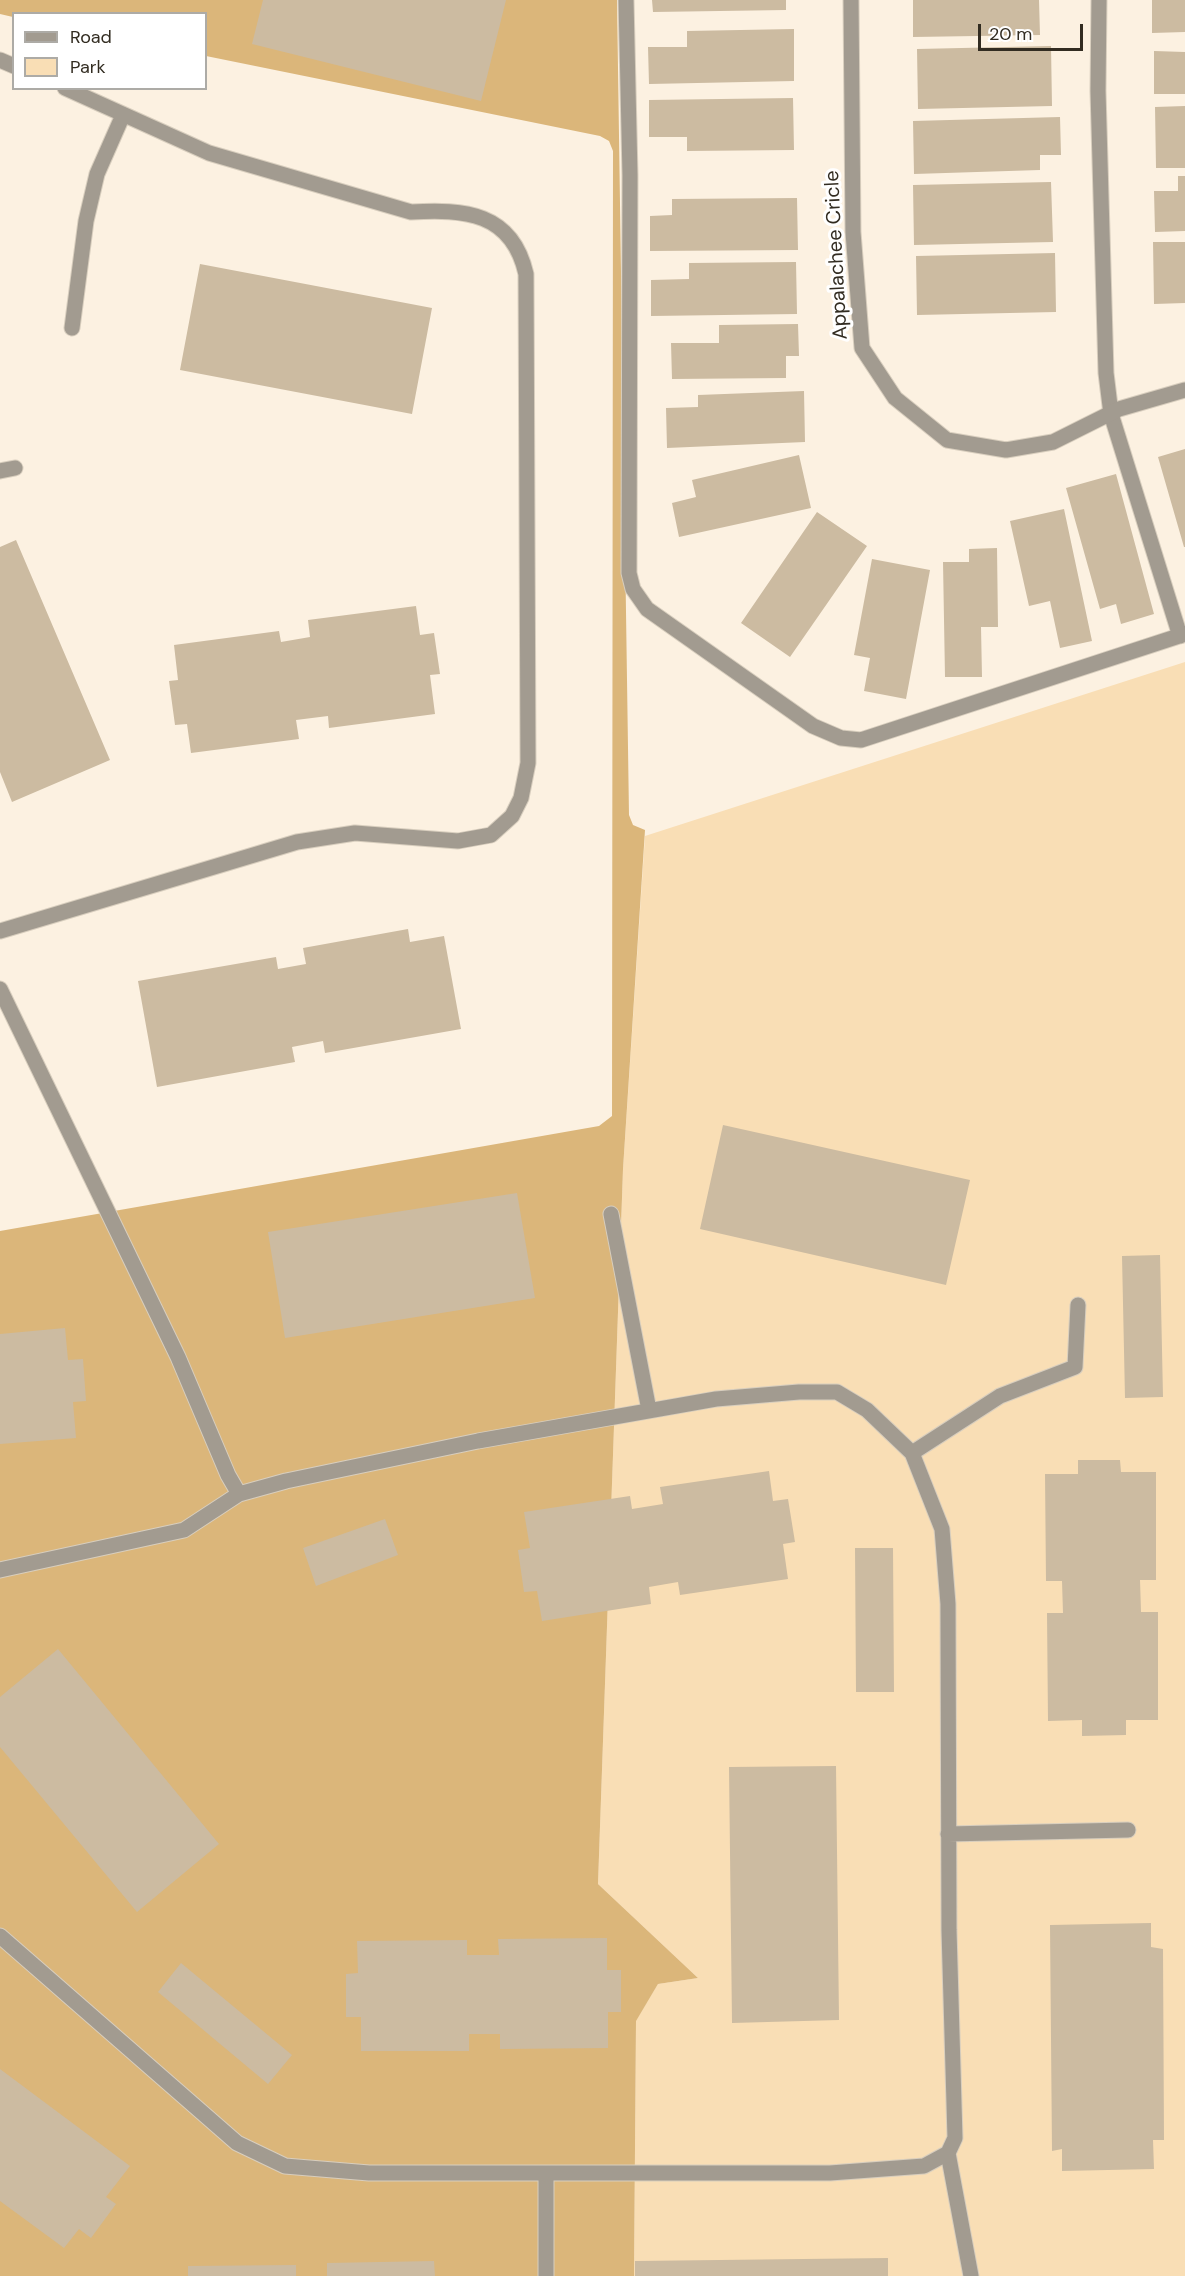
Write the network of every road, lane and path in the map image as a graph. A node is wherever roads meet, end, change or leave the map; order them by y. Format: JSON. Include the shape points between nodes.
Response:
{"nodes":[{"id":1,"x":626,"y":0,"type":"edge"},
{"id":2,"x":851,"y":0,"type":"edge"},
{"id":3,"x":1099,"y":0,"type":"edge"},
{"id":4,"x":69,"y":90,"type":"edge"},
{"id":5,"x":123,"y":115,"type":"junction"},
{"id":6,"x":72,"y":328,"type":"dead end"},
{"id":7,"x":1185,"y":390,"type":"edge"},
{"id":8,"x":1111,"y":414,"type":"junction"},
{"id":9,"x":1182,"y":635,"type":"edge"},
{"id":10,"x":0,"y":931,"type":"edge"},
{"id":11,"x":0,"y":989,"type":"edge"},
{"id":12,"x":611,"y":1214,"type":"dead end"},
{"id":13,"x":1078,"y":1305,"type":"dead end"},
{"id":14,"x":649,"y":1410,"type":"junction"},
{"id":15,"x":912,"y":1453,"type":"junction"},
{"id":16,"x":239,"y":1494,"type":"junction"},
{"id":17,"x":0,"y":1570,"type":"edge"},
{"id":18,"x":1128,"y":1830,"type":"dead end"},
{"id":19,"x":948,"y":1834,"type":"junction"},
{"id":20,"x":0,"y":1936,"type":"edge"},
{"id":21,"x":948,"y":2153,"type":"junction"},
{"id":22,"x":546,"y":2173,"type":"junction"},
{"id":23,"x":546,"y":2276,"type":"edge"},
{"id":24,"x":971,"y":2276,"type":"edge"}],
"edges":[{"from":1,"to":9,"type":"street","via":[[630,175],[629,573],[633,589],[647,609],[813,726],[841,738],[861,740]]},
{"from":2,"to":8,"type":"street","name":"Appalachee Cricle","via":[[854,232],[862,348],[895,398],[947,440],[1006,450],[1053,442]]},
{"from":3,"to":8,"type":"street","via":[[1105,350]]},
{"from":4,"to":5,"type":"street"},
{"from":5,"to":6,"type":"street","via":[[97,174]]},
{"from":5,"to":10,"type":"street","via":[[209,153],[372,201],[411,212],[469,213],[490,221],[507,234],[521,255],[526,274],[528,763],[521,798],[512,816],[491,835],[458,841],[356,833],[297,842]]},
{"from":7,"to":8,"type":"street","name":"Appalachee Cricle"},
{"from":8,"to":9,"type":"street"},
{"from":11,"to":16,"type":"street","via":[[178,1357]]},
{"from":12,"to":14,"type":"street"},
{"from":13,"to":15,"type":"street","via":[[1075,1367],[1000,1396]]},
{"from":14,"to":15,"type":"street","via":[[717,1399],[837,1392],[867,1410]]},
{"from":14,"to":16,"type":"street","via":[[478,1441]]},
{"from":15,"to":19,"type":"street","via":[[942,1529],[948,1604]]},
{"from":16,"to":17,"type":"street","via":[[184,1530]]},
{"from":18,"to":19,"type":"street"},
{"from":19,"to":21,"type":"street","via":[[955,2138]]},
{"from":20,"to":22,"type":"street","via":[[237,2143],[285,2166],[369,2173]]},
{"from":21,"to":22,"type":"street","via":[[924,2166],[830,2173]]},
{"from":21,"to":24,"type":"street"},
{"from":22,"to":23,"type":"street"}]}
